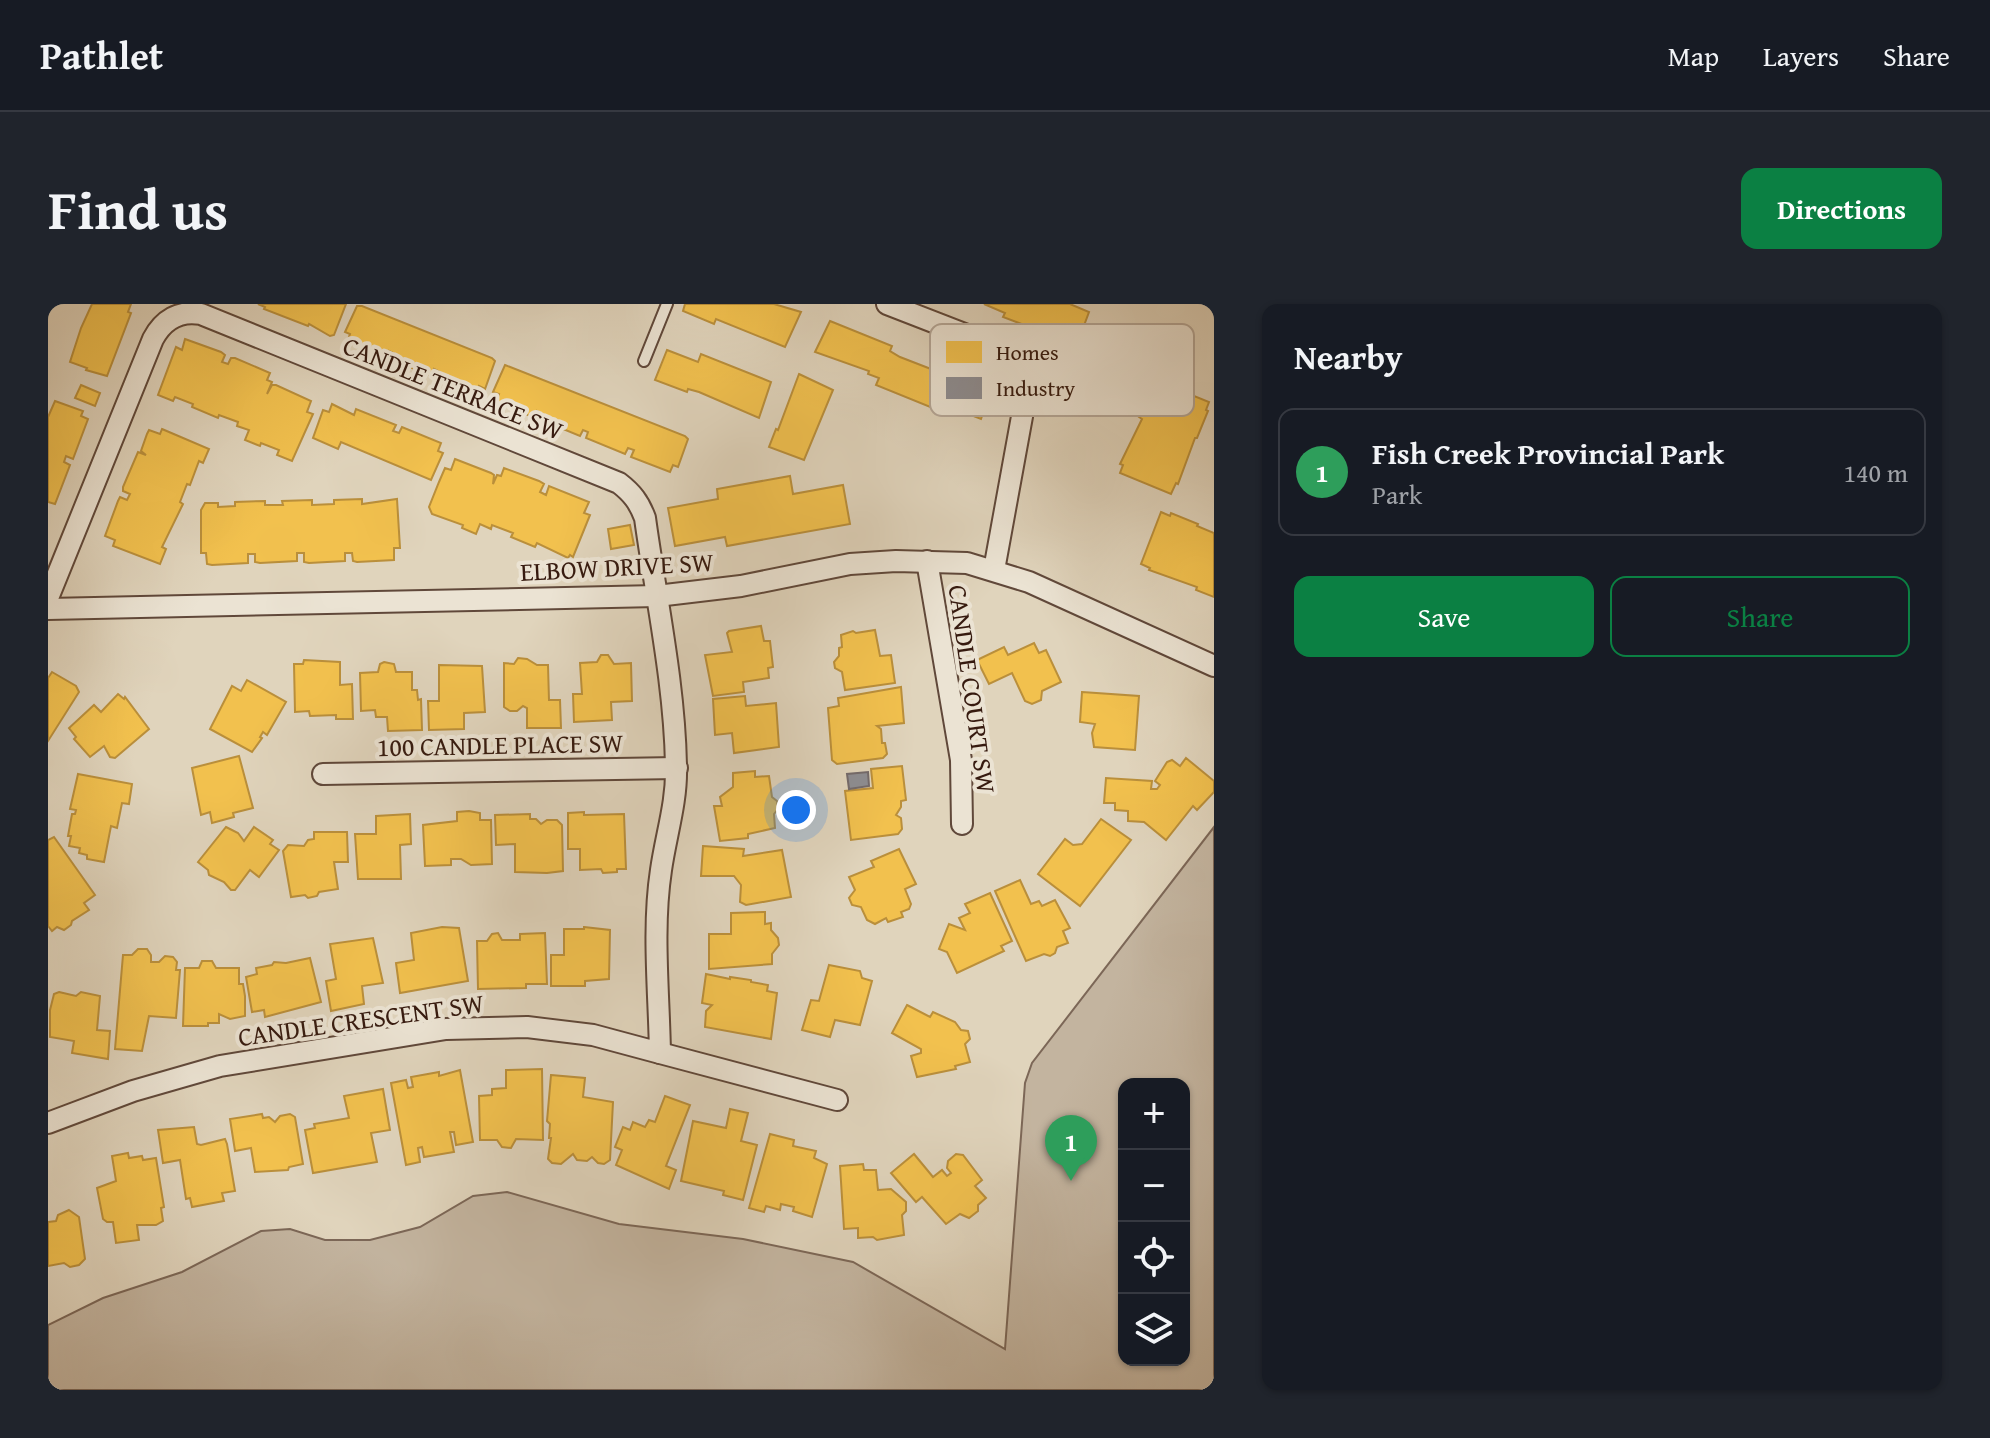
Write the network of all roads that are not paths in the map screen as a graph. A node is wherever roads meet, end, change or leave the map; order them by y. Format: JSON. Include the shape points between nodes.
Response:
{"nodes":[{"id":1,"x":667,"y":304,"type":"edge"},
{"id":2,"x":887,"y":304,"type":"edge"},
{"id":3,"x":939,"y":324,"type":"edge"},
{"id":4,"x":644,"y":361,"type":"dead end"},
{"id":5,"x":1022,"y":416,"type":"edge"},
{"id":6,"x":927,"y":561,"type":"junction"},
{"id":7,"x":994,"y":570,"type":"junction"},
{"id":8,"x":657,"y":596,"type":"junction"},
{"id":9,"x":48,"y":598,"type":"edge"},
{"id":10,"x":48,"y":609,"type":"edge"},
{"id":11,"x":1214,"y":666,"type":"edge"},
{"id":12,"x":677,"y":768,"type":"junction"},
{"id":13,"x":323,"y":774,"type":"dead end"},
{"id":14,"x":962,"y":824,"type":"dead end"},
{"id":15,"x":660,"y":1053,"type":"junction"},
{"id":16,"x":837,"y":1100,"type":"dead end"},
{"id":17,"x":48,"y":1123,"type":"edge"}],
"edges":[{"from":1,"to":4,"type":"lane"},
{"from":2,"to":3,"type":"street"},
{"from":5,"to":7,"type":"street"},
{"from":6,"to":7,"type":"street","name":"ELBOW DRIVE SW"},
{"from":6,"to":8,"type":"street","name":"ELBOW DRIVE SW","via":[[850,564]]},
{"from":6,"to":14,"type":"street","name":"CANDLE COURT SW","via":[[961,760]]},
{"from":7,"to":11,"type":"street","name":"ELBOW DRIVE SW"},
{"from":8,"to":9,"type":"street","name":"CANDLE TERRACE SW","via":[[645,518],[638,501],[619,483],[192,312],[158,328]]},
{"from":8,"to":10,"type":"street","name":"ELBOW DRIVE SW"},
{"from":8,"to":12,"type":"street"},
{"from":12,"to":13,"type":"street","name":"100 CANDLE PLACE SW"},
{"from":12,"to":15,"type":"street","via":[[658,906]]},
{"from":15,"to":16,"type":"street","name":"CANDLE CRESCENT SW"},
{"from":15,"to":17,"type":"street","name":"CANDLE CRESCENT SW","via":[[593,1035],[527,1027],[446,1029],[220,1066]]}]}
